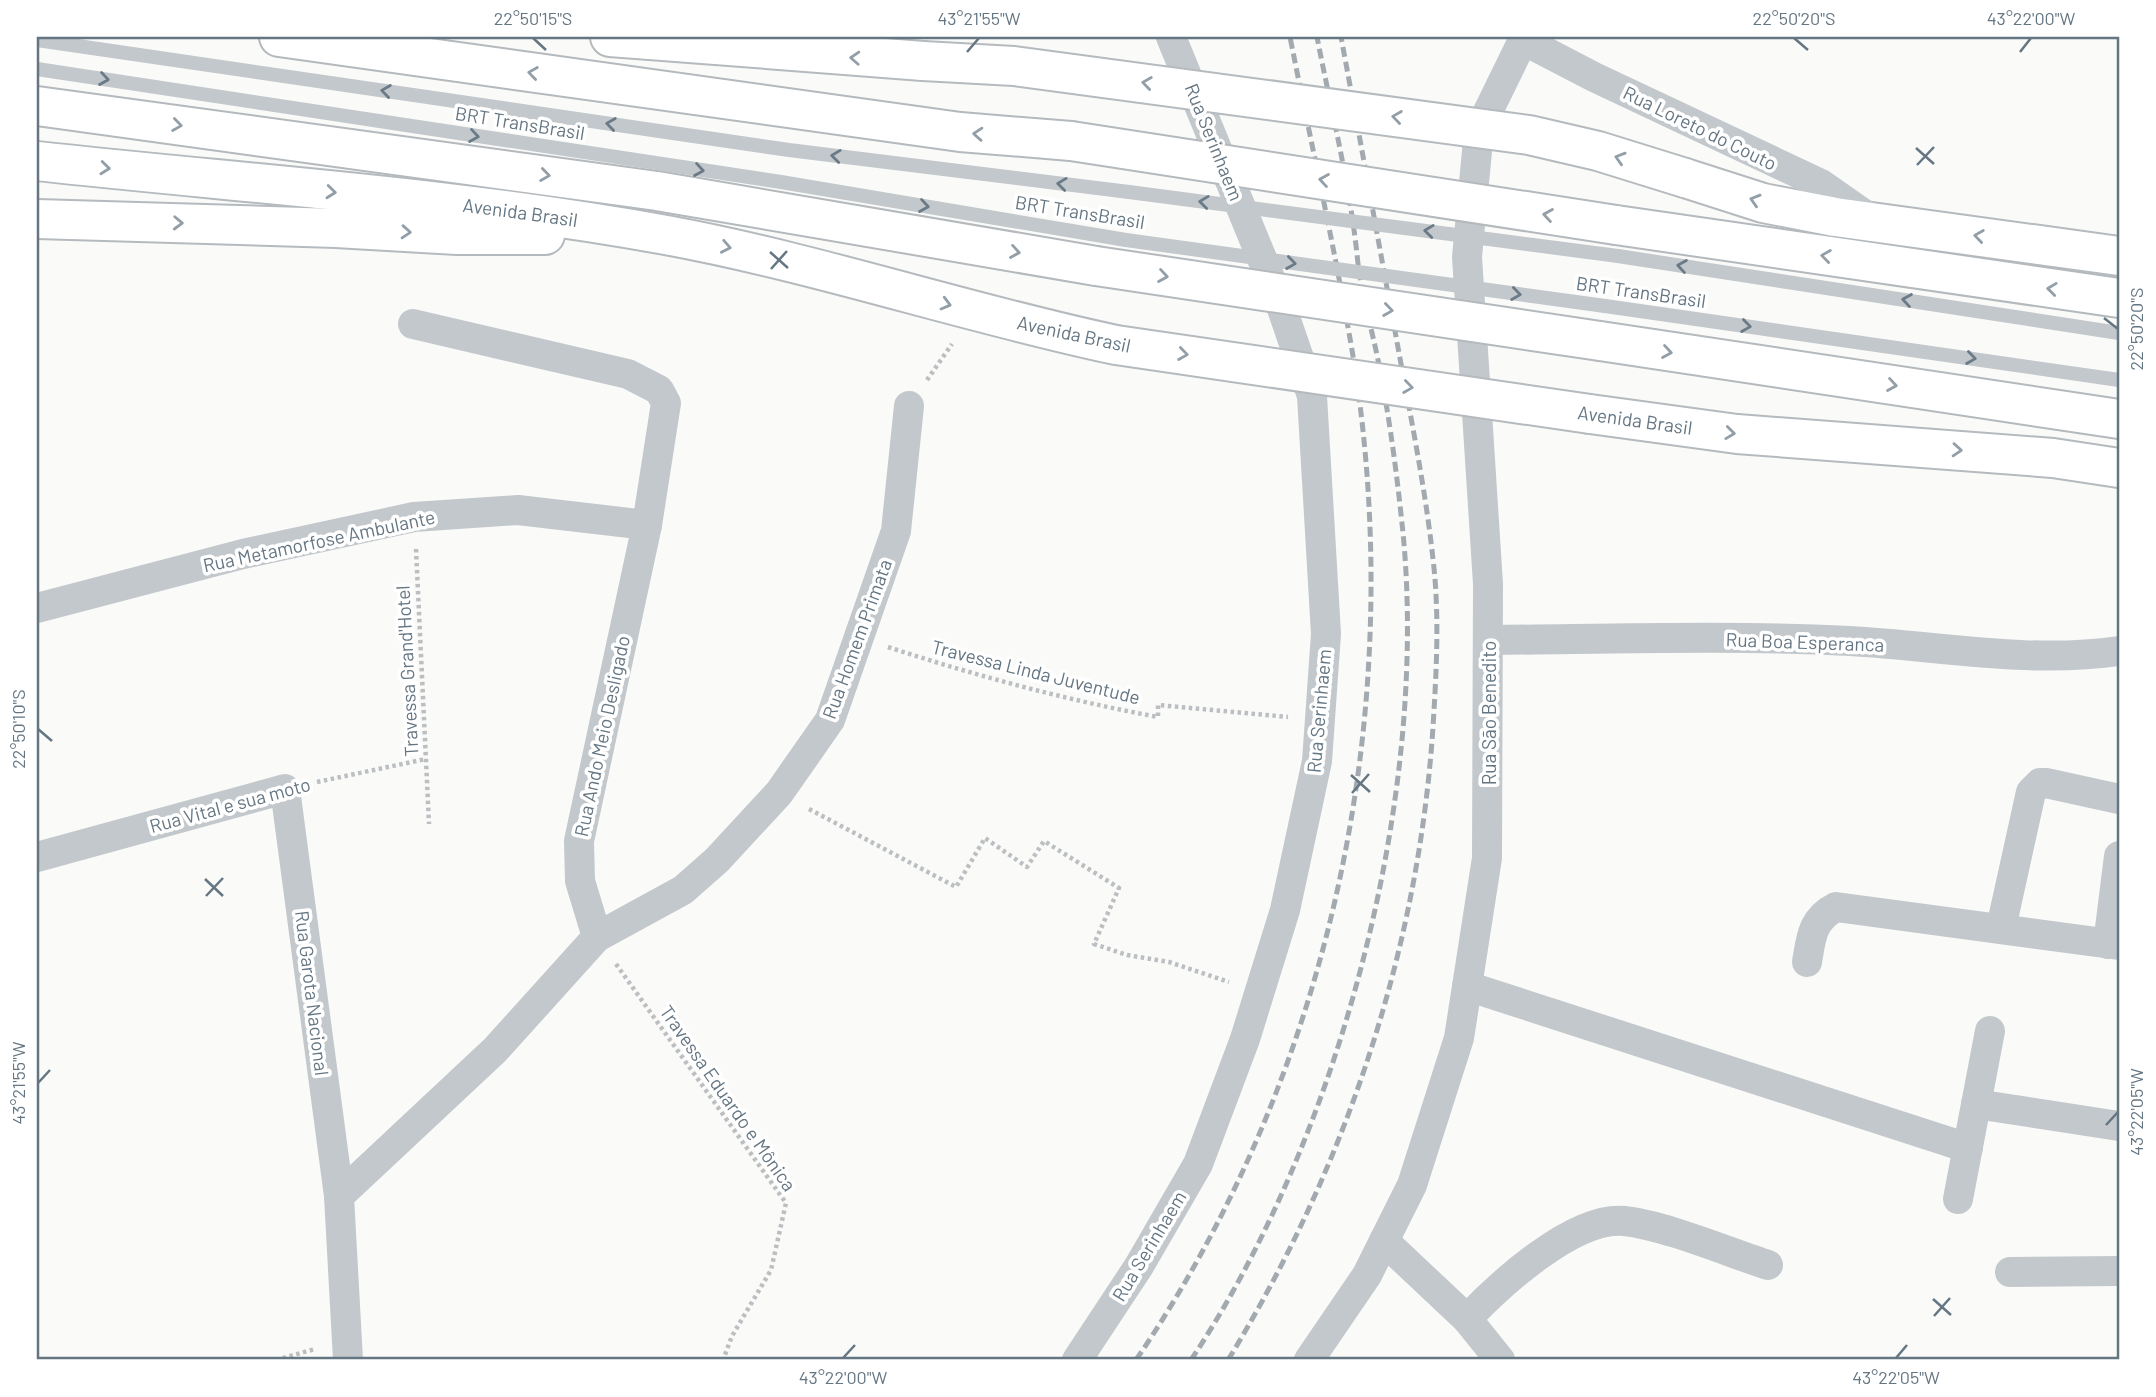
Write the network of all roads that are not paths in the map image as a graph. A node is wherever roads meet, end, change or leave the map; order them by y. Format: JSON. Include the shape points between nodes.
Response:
{"nodes":[{"id":1,"x":279,"y":37,"type":"edge"},
{"id":2,"x":616,"y":37,"type":"edge"},
{"id":3,"x":1171,"y":37,"type":"edge"},
{"id":4,"x":1523,"y":38,"type":"edge"},
{"id":5,"x":37,"y":40,"type":"edge"},
{"id":6,"x":37,"y":69,"type":"edge"},
{"id":7,"x":37,"y":106,"type":"edge"},
{"id":8,"x":37,"y":161,"type":"edge"},
{"id":9,"x":37,"y":219,"type":"edge"},
{"id":10,"x":1876,"y":223,"type":"junction"},
{"id":11,"x":664,"y":234,"type":"junction"},
{"id":12,"x":1617,"y":241,"type":"junction"},
{"id":13,"x":2119,"y":256,"type":"edge"},
{"id":14,"x":2119,"y":298,"type":"edge"},
{"id":15,"x":413,"y":324,"type":"dead end"},
{"id":16,"x":1603,"y":324,"type":"junction"},
{"id":17,"x":2119,"y":333,"type":"edge"},
{"id":18,"x":2119,"y":380,"type":"edge"},
{"id":19,"x":909,"y":407,"type":"road end"},
{"id":20,"x":2119,"y":419,"type":"edge"},
{"id":21,"x":2119,"y":468,"type":"edge"},
{"id":22,"x":647,"y":525,"type":"junction"},
{"id":23,"x":37,"y":608,"type":"edge"},
{"id":24,"x":1490,"y":640,"type":"junction"},
{"id":25,"x":2119,"y":651,"type":"edge"},
{"id":26,"x":285,"y":789,"type":"joint"},
{"id":27,"x":2119,"y":799,"type":"edge"},
{"id":28,"x":2119,"y":856,"type":"edge"},
{"id":29,"x":37,"y":857,"type":"edge"},
{"id":30,"x":2001,"y":928,"type":"junction"},
{"id":31,"x":597,"y":937,"type":"junction"},
{"id":32,"x":2114,"y":945,"type":"edge"},
{"id":33,"x":1807,"y":962,"type":"dead end"},
{"id":34,"x":1467,"y":986,"type":"junction"},
{"id":35,"x":1990,"y":1031,"type":"dead end"},
{"id":36,"x":1976,"y":1104,"type":"junction"},
{"id":37,"x":2119,"y":1126,"type":"edge"},
{"id":38,"x":1968,"y":1149,"type":"junction"},
{"id":39,"x":339,"y":1196,"type":"junction"},
{"id":40,"x":1958,"y":1199,"type":"dead end"},
{"id":41,"x":1384,"y":1241,"type":"junction"},
{"id":42,"x":1768,"y":1265,"type":"dead end"},
{"id":43,"x":2119,"y":1271,"type":"edge"},
{"id":44,"x":2010,"y":1272,"type":"dead end"},
{"id":45,"x":1467,"y":1319,"type":"junction"},
{"id":46,"x":348,"y":1360,"type":"edge"},
{"id":47,"x":1077,"y":1360,"type":"edge"},
{"id":48,"x":1309,"y":1360,"type":"edge"},
{"id":49,"x":1500,"y":1360,"type":"edge"}],
"edges":[{"from":12,"to":1,"type":"main road","one_way":true,"bridge":true,"via":[[1071,141],[933,129]]},
{"from":10,"to":2,"type":"main road","one_way":true,"bridge":true,"via":[[1763,203],[1598,151],[1529,135],[1028,68]]},
{"from":3,"to":47,"type":"street","name":"Rua Serinhaem","via":[[1279,300],[1312,396],[1326,634],[1320,720],[1317,761],[1285,910],[1198,1164]]},
{"from":4,"to":10,"type":"street","name":"Rua Loreto do Couto","via":[[1821,184]]},
{"from":4,"to":24,"type":"street","name":"Rua Sāo Benedito","via":[[1479,130],[1467,257]]},
{"from":12,"to":5,"type":"lane","name":"BRT TransBrasil","one_way":true,"bridge":true,"via":[[1129,192],[789,150]]},
{"from":6,"to":16,"type":"lane","name":"BRT TransBrasil","one_way":true,"bridge":true,"via":[[781,182]]},
{"from":7,"to":16,"type":"main road","one_way":true,"bridge":true,"via":[[657,191],[1096,265]]},
{"from":8,"to":11,"type":"main road","name":"Avenida Brasil","one_way":true,"via":[[496,209]]},
{"from":9,"to":11,"type":"main road","one_way":true,"via":[[457,235]]},
{"from":13,"to":10,"type":"main road","one_way":true},
{"from":11,"to":21,"type":"main road","name":"Avenida Brasil","one_way":true,"bridge":true,"via":[[1116,345],[1737,434],[2040,457]]},
{"from":14,"to":12,"type":"main road","one_way":true},
{"from":17,"to":12,"type":"lane","name":"BRT TransBrasil","one_way":true},
{"from":15,"to":22,"type":"street","name":"Rua Ando Meio Desligado","via":[[628,374],[659,390],[666,403]]},
{"from":16,"to":18,"type":"lane","name":"BRT TransBrasil","one_way":true},
{"from":16,"to":20,"type":"main road","one_way":true},
{"from":19,"to":31,"type":"street","name":"Rua Homem Primata","via":[[896,531],[830,720],[779,793],[717,860],[683,890]]},
{"from":22,"to":23,"type":"street","name":"Rua Metamorfose Ambulante","via":[[518,510],[414,517],[243,554]]},
{"from":22,"to":31,"type":"street","name":"Rua Ando Meio Desligado","via":[[579,841],[580,881]]},
{"from":24,"to":25,"type":"street","name":"Rua Boa Esperanca","via":[[1758,638],[2078,657]]},
{"from":24,"to":34,"type":"street","name":"Rua Sāo Benedito","via":[[1487,858]]},
{"from":26,"to":29,"type":"street","name":"Rua Vital e sua moto"},
{"from":26,"to":39,"type":"street","name":"Rua Garota Nacional"},
{"from":27,"to":30,"type":"street","via":[[2046,783],[2035,786]]},
{"from":28,"to":32,"type":"street"},
{"from":30,"to":32,"type":"street"},
{"from":30,"to":33,"type":"street","via":[[1836,907],[1822,914],[1814,926]]},
{"from":31,"to":39,"type":"street","via":[[495,1049]]},
{"from":34,"to":38,"type":"street"},
{"from":34,"to":41,"type":"street","name":"Rua Sāo Benedito","via":[[1459,1038],[1412,1185]]},
{"from":35,"to":36,"type":"street"},
{"from":36,"to":37,"type":"street"},
{"from":36,"to":38,"type":"street"},
{"from":38,"to":40,"type":"street"},
{"from":39,"to":46,"type":"street"},
{"from":41,"to":45,"type":"street"},
{"from":41,"to":48,"type":"street","name":"Rua Sāo Benedito","via":[[1367,1275]]},
{"from":42,"to":45,"type":"street","via":[[1622,1220],[1587,1226],[1493,1292]]},
{"from":43,"to":44,"type":"street"},
{"from":45,"to":49,"type":"street"}]}
